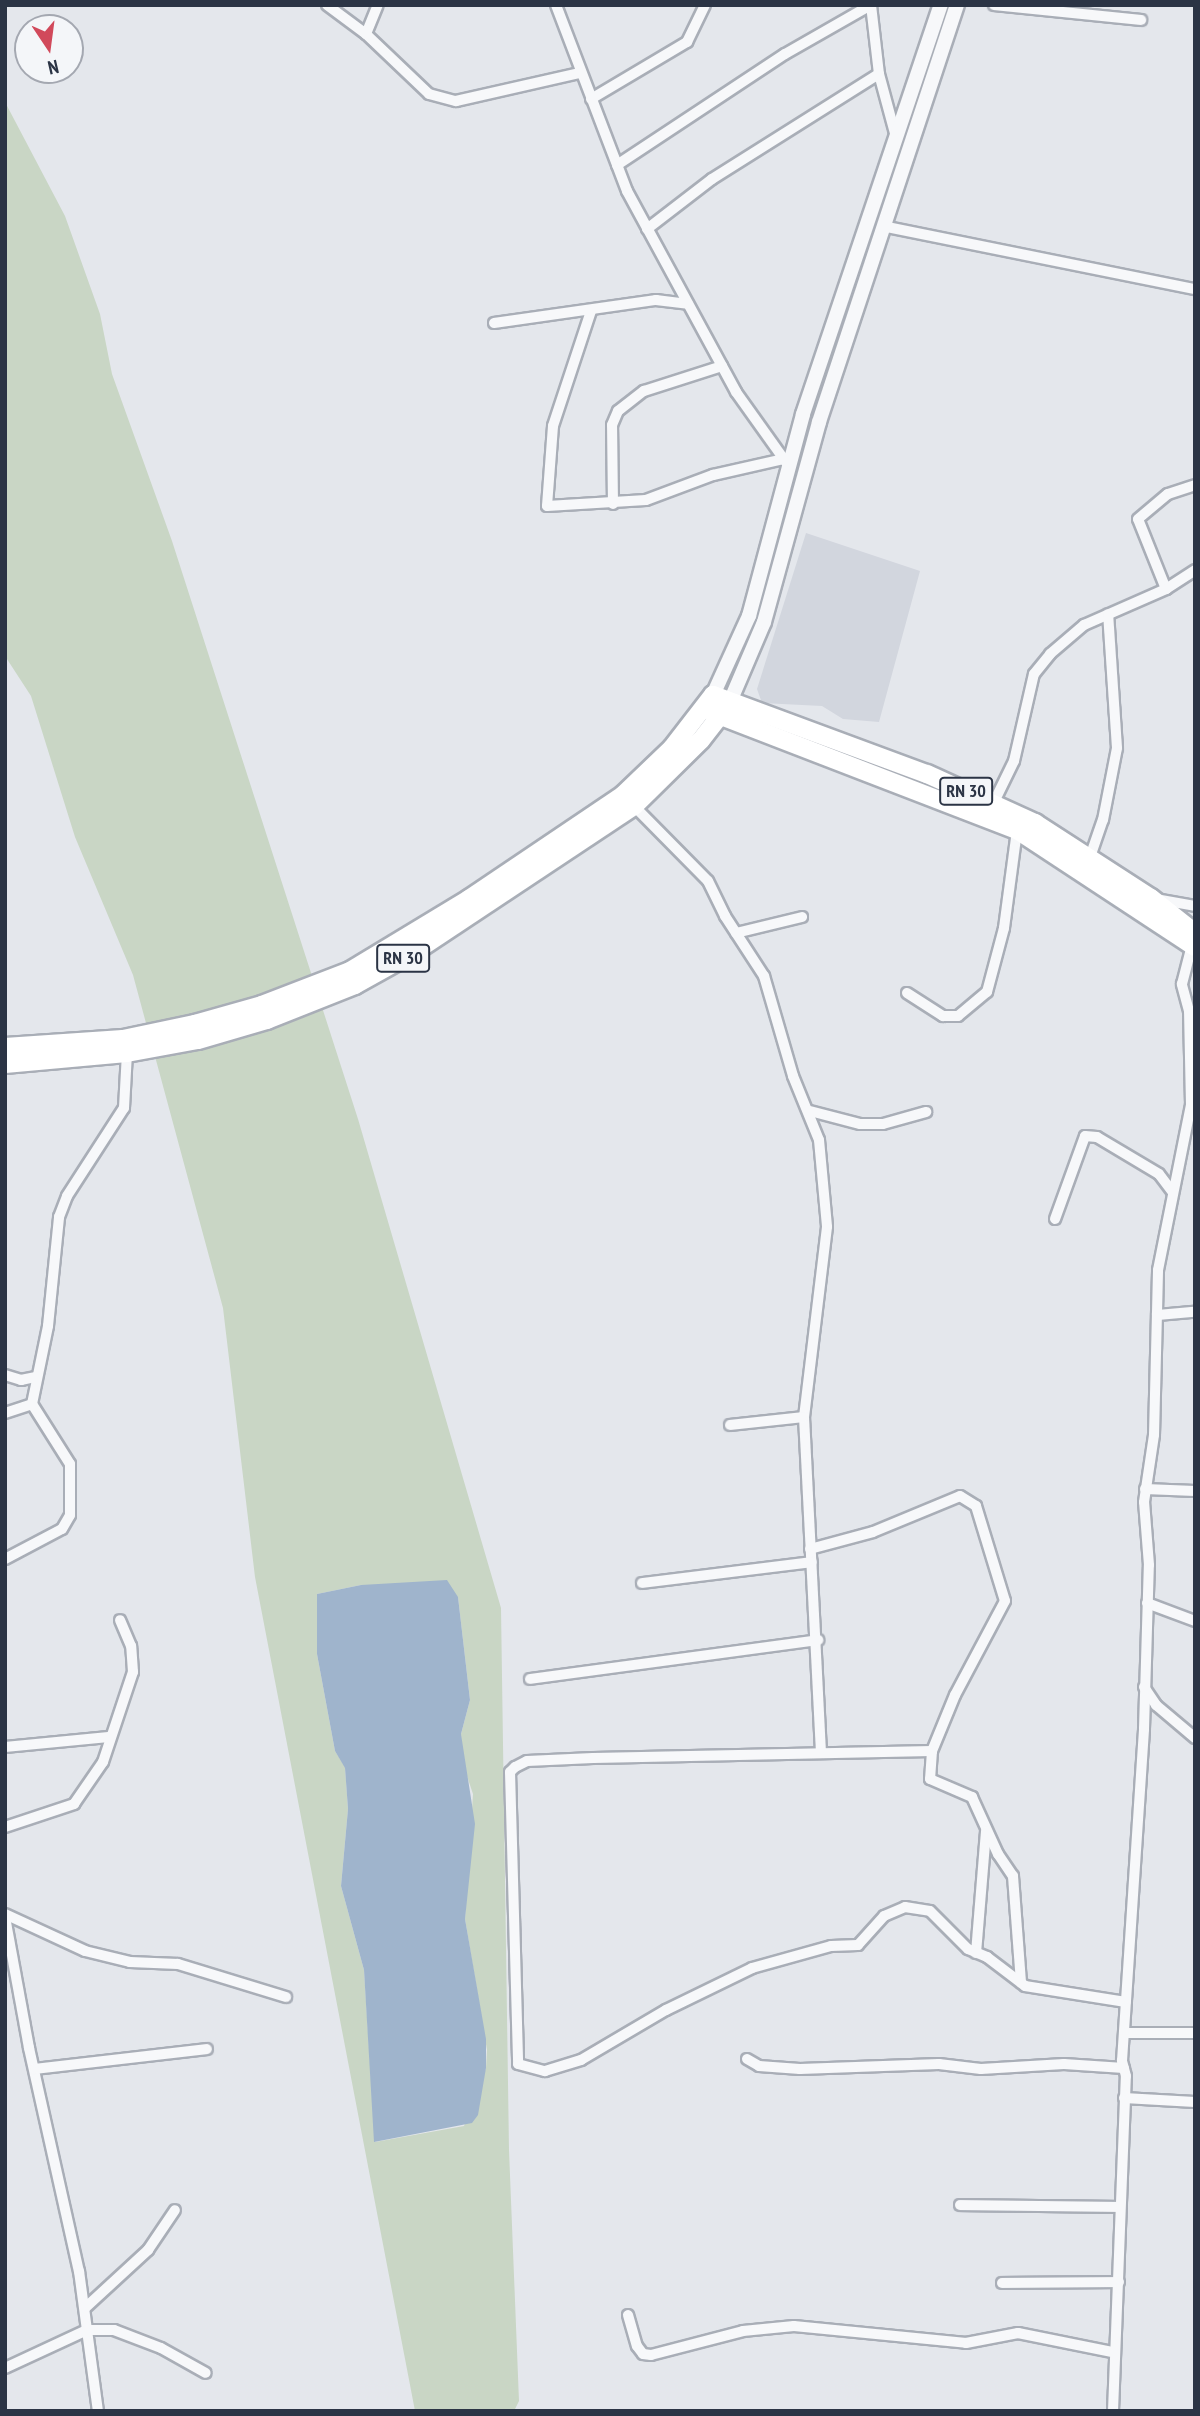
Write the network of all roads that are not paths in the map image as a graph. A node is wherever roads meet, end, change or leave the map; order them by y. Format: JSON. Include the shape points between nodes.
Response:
{"nodes":[{"id":1,"x":327,"y":5,"type":"edge"},
{"id":2,"x":378,"y":5,"type":"edge"},
{"id":3,"x":556,"y":5,"type":"edge"},
{"id":4,"x":705,"y":5,"type":"edge"},
{"id":5,"x":871,"y":5,"type":"edge"},
{"id":6,"x":941,"y":5,"type":"edge"},
{"id":7,"x":957,"y":5,"type":"edge"},
{"id":8,"x":994,"y":5,"type":"edge"},
{"id":9,"x":1140,"y":20,"type":"dead end"},
{"id":10,"x":366,"y":34,"type":"junction"},
{"id":11,"x":579,"y":74,"type":"junction"},
{"id":12,"x":879,"y":74,"type":"junction"},
{"id":13,"x":591,"y":99,"type":"junction"},
{"id":14,"x":896,"y":137,"type":"junction"},
{"id":15,"x":617,"y":165,"type":"junction"},
{"id":16,"x":887,"y":227,"type":"junction"},
{"id":17,"x":647,"y":229,"type":"junction"},
{"id":18,"x":1195,"y":289,"type":"edge"},
{"id":19,"x":688,"y":304,"type":"junction"},
{"id":20,"x":591,"y":311,"type":"junction"},
{"id":21,"x":494,"y":323,"type":"dead end"},
{"id":22,"x":722,"y":366,"type":"junction"},
{"id":23,"x":786,"y":462,"type":"junction"},
{"id":24,"x":1195,"y":485,"type":"edge"},
{"id":25,"x":613,"y":505,"type":"junction"},
{"id":26,"x":1195,"y":570,"type":"edge"},
{"id":27,"x":1166,"y":589,"type":"junction"},
{"id":28,"x":1108,"y":614,"type":"junction"},
{"id":29,"x":717,"y":706,"type":"junction"},
{"id":30,"x":993,"y":804,"type":"junction"},
{"id":31,"x":634,"y":806,"type":"junction"},
{"id":32,"x":1017,"y":830,"type":"junction"},
{"id":33,"x":1090,"y":857,"type":"junction"},
{"id":34,"x":1151,"y":898,"type":"junction"},
{"id":35,"x":1195,"y":906,"type":"edge"},
{"id":36,"x":802,"y":917,"type":"dead end"},
{"id":37,"x":736,"y":933,"type":"junction"},
{"id":38,"x":1194,"y":942,"type":"edge"},
{"id":39,"x":907,"y":993,"type":"dead end"},
{"id":40,"x":5,"y":1047,"type":"edge"},
{"id":41,"x":127,"y":1052,"type":"junction"},
{"id":42,"x":5,"y":1064,"type":"edge"},
{"id":43,"x":810,"y":1111,"type":"junction"},
{"id":44,"x":926,"y":1112,"type":"dead end"},
{"id":45,"x":1178,"y":1166,"type":"junction"},
{"id":46,"x":1158,"y":1174,"type":"junction"},
{"id":47,"x":1172,"y":1191,"type":"junction"},
{"id":48,"x":1055,"y":1219,"type":"dead end"},
{"id":49,"x":1195,"y":1311,"type":"edge"},
{"id":50,"x":1157,"y":1315,"type":"junction"},
{"id":51,"x":5,"y":1375,"type":"edge"},
{"id":52,"x":35,"y":1377,"type":"junction"},
{"id":53,"x":32,"y":1404,"type":"junction"},
{"id":54,"x":5,"y":1413,"type":"edge"},
{"id":55,"x":804,"y":1417,"type":"junction"},
{"id":56,"x":730,"y":1425,"type":"dead end"},
{"id":57,"x":1145,"y":1489,"type":"junction"},
{"id":58,"x":1195,"y":1491,"type":"edge"},
{"id":59,"x":810,"y":1549,"type":"junction"},
{"id":60,"x":5,"y":1559,"type":"edge"},
{"id":61,"x":811,"y":1562,"type":"junction"},
{"id":62,"x":642,"y":1583,"type":"dead end"},
{"id":63,"x":1147,"y":1603,"type":"junction"},
{"id":64,"x":120,"y":1620,"type":"dead end"},
{"id":65,"x":1195,"y":1621,"type":"edge"},
{"id":66,"x":818,"y":1640,"type":"junction"},
{"id":67,"x":530,"y":1679,"type":"dead end"},
{"id":68,"x":1144,"y":1688,"type":"junction"},
{"id":69,"x":108,"y":1737,"type":"junction"},
{"id":70,"x":1195,"y":1738,"type":"edge"},
{"id":71,"x":5,"y":1747,"type":"edge"},
{"id":72,"x":821,"y":1750,"type":"junction"},
{"id":73,"x":932,"y":1751,"type":"junction"},
{"id":74,"x":5,"y":1826,"type":"edge"},
{"id":75,"x":986,"y":1831,"type":"junction"},
{"id":76,"x":5,"y":1915,"type":"edge"},
{"id":77,"x":976,"y":1953,"type":"junction"},
{"id":78,"x":1021,"y":1983,"type":"junction"},
{"id":79,"x":286,"y":1997,"type":"dead end"},
{"id":80,"x":1126,"y":2003,"type":"junction"},
{"id":81,"x":1125,"y":2033,"type":"junction"},
{"id":82,"x":1195,"y":2034,"type":"edge"},
{"id":83,"x":207,"y":2049,"type":"dead end"},
{"id":84,"x":747,"y":2059,"type":"dead end"},
{"id":85,"x":1124,"y":2068,"type":"junction"},
{"id":86,"x":35,"y":2069,"type":"junction"},
{"id":87,"x":1124,"y":2098,"type":"junction"},
{"id":88,"x":1195,"y":2102,"type":"edge"},
{"id":89,"x":960,"y":2206,"type":"dead end"},
{"id":90,"x":1118,"y":2207,"type":"junction"},
{"id":91,"x":175,"y":2210,"type":"dead end"},
{"id":92,"x":1119,"y":2282,"type":"junction"},
{"id":93,"x":1002,"y":2283,"type":"dead end"},
{"id":94,"x":85,"y":2308,"type":"junction"},
{"id":95,"x":628,"y":2315,"type":"dead end"},
{"id":96,"x":88,"y":2330,"type":"junction"},
{"id":97,"x":1112,"y":2352,"type":"junction"},
{"id":98,"x":5,"y":2368,"type":"edge"},
{"id":99,"x":206,"y":2374,"type":"dead end"},
{"id":100,"x":98,"y":2411,"type":"edge"},
{"id":101,"x":1113,"y":2411,"type":"edge"}],
"edges":[{"from":1,"to":10,"type":"street"},
{"from":2,"to":10,"type":"street"},
{"from":3,"to":11,"type":"street"},
{"from":4,"to":13,"type":"street","via":[[687,41]]},
{"from":5,"to":12,"type":"street"},
{"from":5,"to":15,"type":"street","via":[[785,54]]},
{"from":6,"to":14,"type":"street"},
{"from":7,"to":16,"type":"street"},
{"from":8,"to":9,"type":"street"},
{"from":10,"to":11,"type":"street","via":[[429,94],[456,101]]},
{"from":11,"to":13,"type":"street"},
{"from":12,"to":14,"type":"street"},
{"from":12,"to":17,"type":"street","via":[[712,179]]},
{"from":13,"to":15,"type":"street"},
{"from":14,"to":23,"type":"street"},
{"from":15,"to":17,"type":"street"},
{"from":16,"to":18,"type":"street"},
{"from":16,"to":29,"type":"street","via":[[819,422],[764,622]]},
{"from":17,"to":19,"type":"street"},
{"from":19,"to":20,"type":"street","via":[[656,300]]},
{"from":19,"to":22,"type":"street"},
{"from":20,"to":21,"type":"street"},
{"from":20,"to":25,"type":"street","via":[[553,426],[547,506]]},
{"from":22,"to":23,"type":"street"},
{"from":22,"to":25,"type":"street","via":[[644,391],[618,411],[612,425]]},
{"from":23,"to":25,"type":"street","via":[[713,475],[646,500]]},
{"from":23,"to":29,"type":"street","via":[[749,616]]},
{"from":24,"to":27,"type":"street","via":[[1168,494],[1138,519]]},
{"from":26,"to":27,"type":"street"},
{"from":27,"to":28,"type":"street"},
{"from":28,"to":30,"type":"street","via":[[1084,625],[1034,674],[1014,761]]},
{"from":28,"to":33,"type":"street","via":[[1117,748],[1103,820]]},
{"from":29,"to":30,"type":"main road","number":"RN 30","via":[[927,774]]},
{"from":29,"to":31,"type":"main road","name":"RN 30","number":"RN 30"},
{"from":29,"to":32,"type":"main road","number":"RN 30"},
{"from":29,"to":40,"type":"main road","number":"RN 30","via":[[623,795],[448,913],[350,971],[262,1005],[195,1024],[123,1039]]},
{"from":30,"to":33,"type":"main road","number":"RN 30","via":[[1035,822]]},
{"from":31,"to":37,"type":"street","via":[[708,881]]},
{"from":31,"to":41,"type":"main road","name":"RN 30","number":"RN 30","via":[[424,946],[355,985],[267,1020],[198,1040]]},
{"from":32,"to":38,"type":"main road","number":"RN 30"},
{"from":32,"to":39,"type":"street","via":[[1004,928],[987,992],[958,1016],[943,1016]]},
{"from":33,"to":34,"type":"main road","number":"RN 30"},
{"from":34,"to":35,"type":"street"},
{"from":34,"to":38,"type":"main road","number":"RN 30"},
{"from":36,"to":37,"type":"street"},
{"from":37,"to":43,"type":"street","via":[[764,976],[793,1076]]},
{"from":38,"to":45,"type":"street","via":[[1182,984],[1189,1011],[1191,1105]]},
{"from":41,"to":42,"type":"main road","name":"RN 30","number":"RN 30"},
{"from":41,"to":52,"type":"street","via":[[124,1108],[67,1196],[59,1217],[48,1326]]},
{"from":43,"to":44,"type":"street","via":[[860,1124],[883,1124]]},
{"from":43,"to":55,"type":"street","via":[[824,1175],[827,1227]]},
{"from":45,"to":46,"type":"street"},
{"from":45,"to":47,"type":"street"},
{"from":46,"to":47,"type":"street"},
{"from":46,"to":48,"type":"street","via":[[1097,1137],[1085,1136]]},
{"from":47,"to":50,"type":"street","via":[[1158,1270]]},
{"from":49,"to":50,"type":"street"},
{"from":50,"to":57,"type":"street","via":[[1154,1435]]},
{"from":51,"to":52,"type":"street","via":[[20,1380]]},
{"from":52,"to":53,"type":"street"},
{"from":53,"to":54,"type":"street"},
{"from":53,"to":60,"type":"street","via":[[71,1464],[70,1515],[62,1528]]},
{"from":55,"to":56,"type":"street"},
{"from":55,"to":59,"type":"street"},
{"from":57,"to":58,"type":"street"},
{"from":57,"to":63,"type":"street"},
{"from":59,"to":61,"type":"street"},
{"from":59,"to":73,"type":"street","via":[[873,1532],[960,1496],[976,1506],[1005,1601],[984,1635]]},
{"from":61,"to":62,"type":"street"},
{"from":61,"to":66,"type":"street"},
{"from":63,"to":65,"type":"street"},
{"from":63,"to":68,"type":"street"},
{"from":64,"to":69,"type":"street","via":[[131,1646],[133,1672]]},
{"from":66,"to":67,"type":"street"},
{"from":66,"to":72,"type":"street"},
{"from":68,"to":70,"type":"street","via":[[1156,1705]]},
{"from":68,"to":80,"type":"street"},
{"from":69,"to":71,"type":"street"},
{"from":69,"to":74,"type":"street","via":[[103,1762],[74,1804]]},
{"from":72,"to":73,"type":"street"},
{"from":72,"to":77,"type":"street","via":[[527,1761],[510,1772],[518,2064],[545,2071],[581,2060],[666,2010],[752,1969],[831,1946],[858,1945],[884,1916],[905,1907],[930,1911]]},
{"from":73,"to":75,"type":"street","via":[[930,1779],[972,1797]]},
{"from":75,"to":77,"type":"street"},
{"from":75,"to":78,"type":"street","via":[[1013,1876]]},
{"from":76,"to":79,"type":"street","via":[[85,1951],[130,1962],[178,1964]]},
{"from":76,"to":86,"type":"street"},
{"from":77,"to":78,"type":"street"},
{"from":78,"to":80,"type":"street"},
{"from":80,"to":81,"type":"street"},
{"from":81,"to":82,"type":"street"},
{"from":81,"to":85,"type":"street"},
{"from":83,"to":86,"type":"street"},
{"from":84,"to":85,"type":"street","via":[[759,2066],[800,2069],[939,2064],[982,2069],[1063,2064]]},
{"from":85,"to":87,"type":"street"},
{"from":86,"to":94,"type":"street"},
{"from":87,"to":88,"type":"street"},
{"from":87,"to":90,"type":"street"},
{"from":89,"to":90,"type":"street"},
{"from":90,"to":92,"type":"street"},
{"from":91,"to":94,"type":"street","via":[[148,2250]]},
{"from":92,"to":93,"type":"street"},
{"from":92,"to":97,"type":"street"},
{"from":94,"to":96,"type":"street"},
{"from":95,"to":97,"type":"street","via":[[637,2346],[651,2356],[743,2331],[794,2326],[966,2343],[1018,2333]]},
{"from":96,"to":98,"type":"street"},
{"from":96,"to":99,"type":"street","via":[[114,2330],[141,2339]]},
{"from":96,"to":100,"type":"street"},
{"from":97,"to":101,"type":"street"}]}
